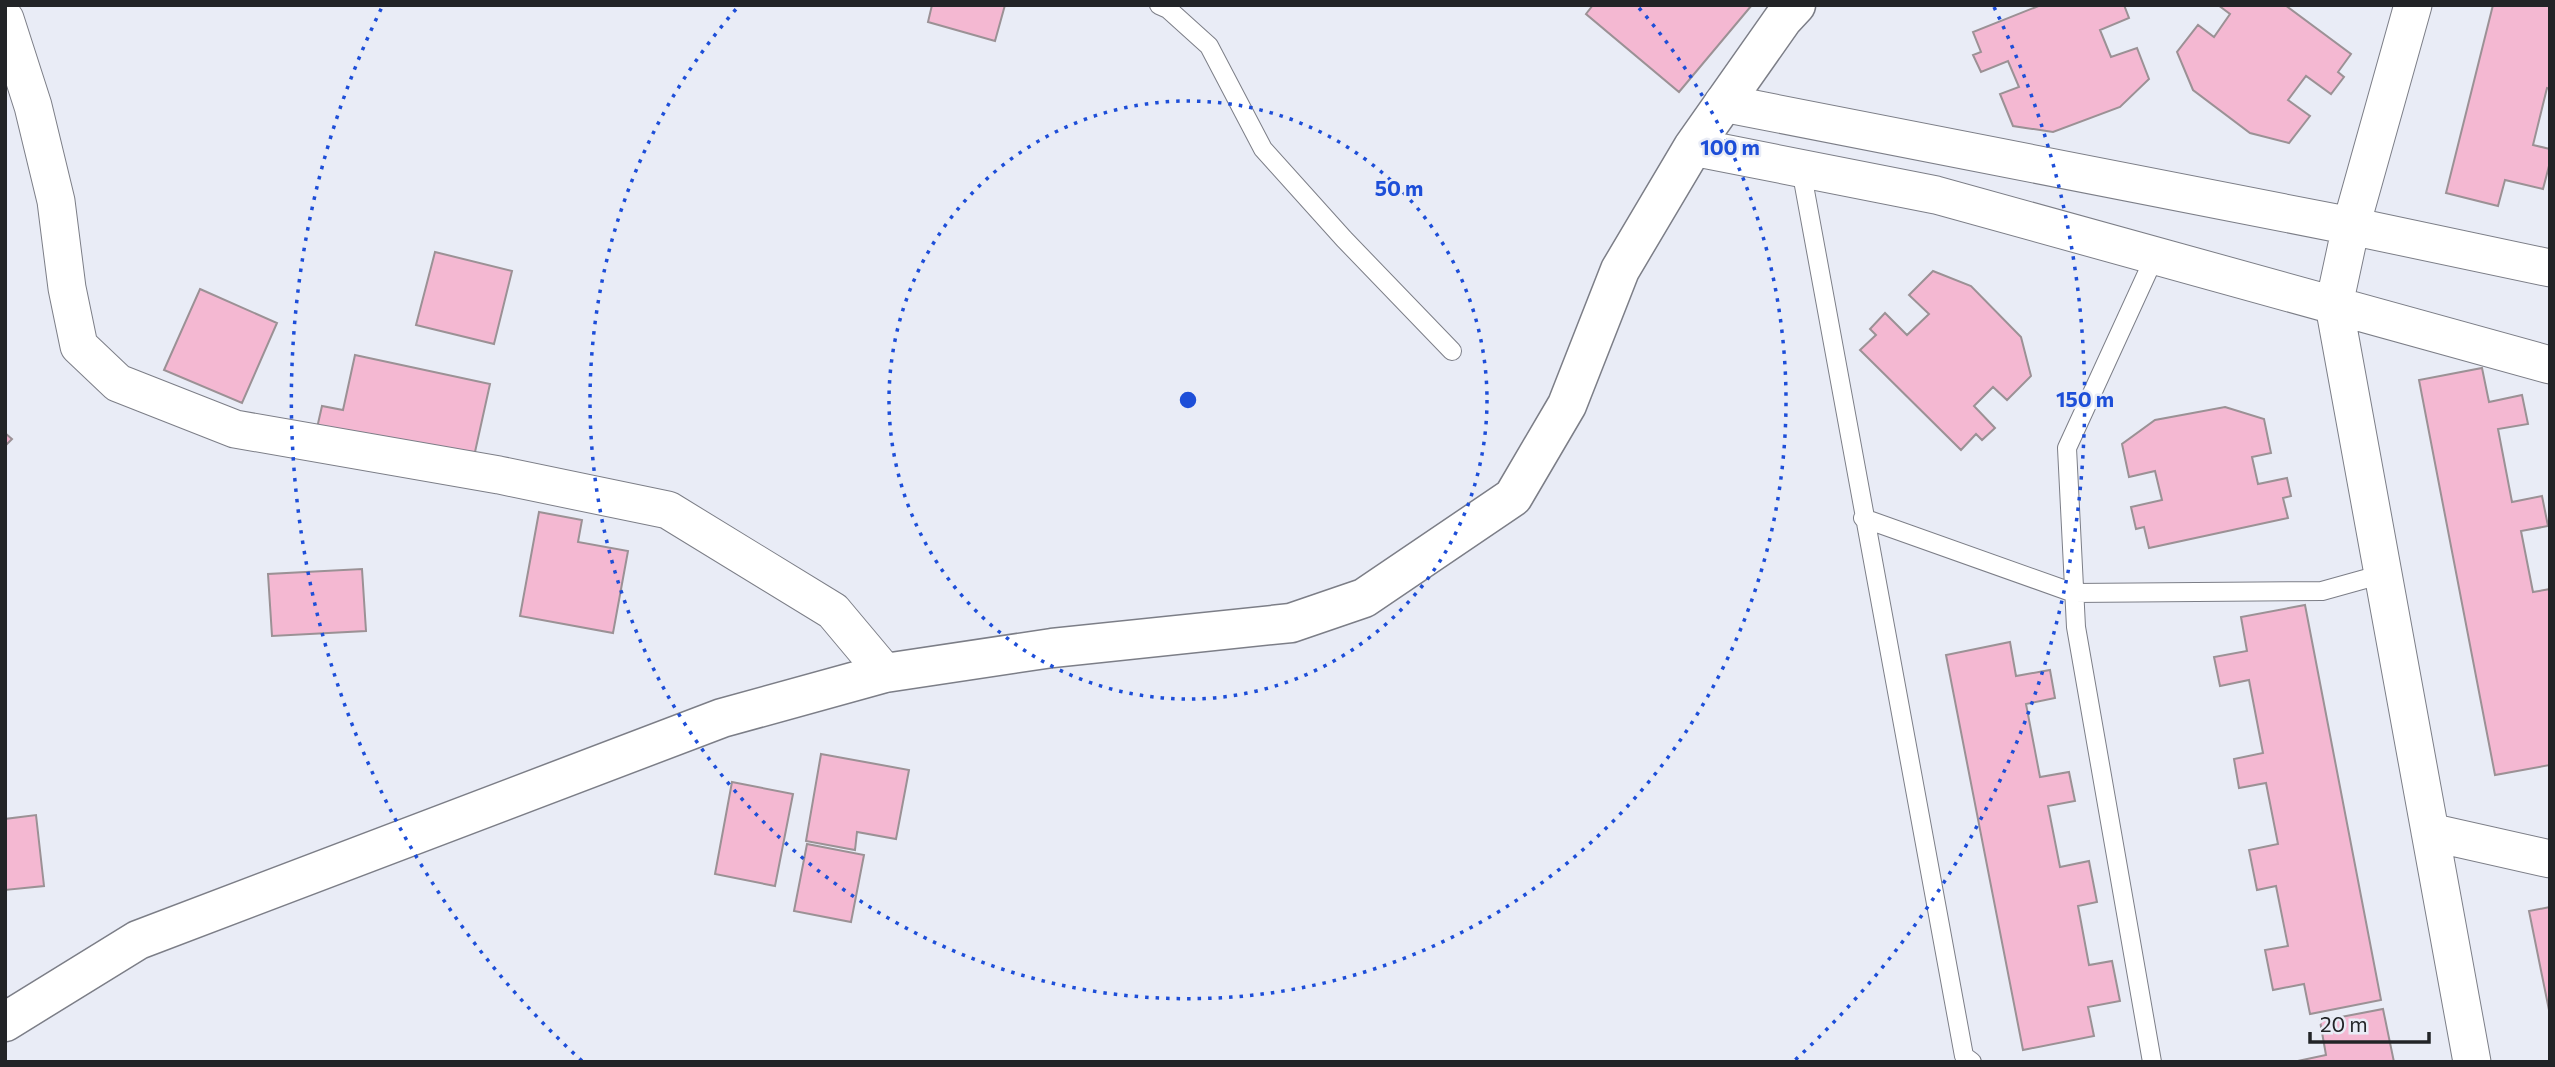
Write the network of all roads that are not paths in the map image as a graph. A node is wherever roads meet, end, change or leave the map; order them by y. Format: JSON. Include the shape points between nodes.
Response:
{"nodes":[{"id":1,"x":1159,"y":5,"type":"edge"},
{"id":2,"x":1796,"y":5,"type":"edge"},
{"id":3,"x":2413,"y":5,"type":"edge"},
{"id":4,"x":5,"y":19,"type":"edge"},
{"id":5,"x":1723,"y":103,"type":"junction"},
{"id":6,"x":1693,"y":147,"type":"junction"},
{"id":7,"x":1801,"y":169,"type":"junction"},
{"id":8,"x":2351,"y":226,"type":"junction"},
{"id":9,"x":2155,"y":256,"type":"junction"},
{"id":10,"x":2550,"y":268,"type":"edge"},
{"id":11,"x":2334,"y":305,"type":"junction"},
{"id":12,"x":1452,"y":351,"type":"dead end"},
{"id":13,"x":2549,"y":369,"type":"edge"},
{"id":14,"x":1863,"y":518,"type":"junction"},
{"id":15,"x":2383,"y":574,"type":"junction"},
{"id":16,"x":2074,"y":593,"type":"junction"},
{"id":17,"x":885,"y":673,"type":"junction"},
{"id":18,"x":2430,"y":832,"type":"junction"},
{"id":19,"x":2550,"y":859,"type":"edge"},
{"id":20,"x":5,"y":1022,"type":"edge"},
{"id":21,"x":1972,"y":1062,"type":"edge"},
{"id":22,"x":2152,"y":1062,"type":"edge"},
{"id":23,"x":2472,"y":1062,"type":"edge"}],
"edges":[{"from":1,"to":12,"type":"lane","via":[[1209,46],[1263,149]]},
{"from":2,"to":5,"type":"main road"},
{"from":3,"to":8,"type":"street"},
{"from":4,"to":17,"type":"street","via":[[56,201],[79,346],[118,383],[235,429],[668,510],[833,611]]},
{"from":5,"to":6,"type":"main road"},
{"from":5,"to":8,"type":"street"},
{"from":6,"to":7,"type":"street"},
{"from":6,"to":17,"type":"main road","via":[[1619,270],[1567,405],[1513,497],[1364,598],[1291,623],[1052,648]]},
{"from":7,"to":9,"type":"street","via":[[1936,195]]},
{"from":7,"to":14,"type":"lane"},
{"from":8,"to":10,"type":"street"},
{"from":8,"to":11,"type":"street"},
{"from":9,"to":11,"type":"street"},
{"from":9,"to":16,"type":"lane","via":[[2067,448]]},
{"from":11,"to":13,"type":"street"},
{"from":11,"to":15,"type":"street"},
{"from":14,"to":16,"type":"lane"},
{"from":14,"to":21,"type":"lane","via":[[1964,1056]]},
{"from":15,"to":16,"type":"lane","via":[[2322,591]]},
{"from":15,"to":18,"type":"street"},
{"from":16,"to":22,"type":"lane","via":[[2076,627]]},
{"from":17,"to":20,"type":"main road","via":[[722,718],[138,940]]},
{"from":18,"to":19,"type":"street"},
{"from":18,"to":23,"type":"street"}]}
